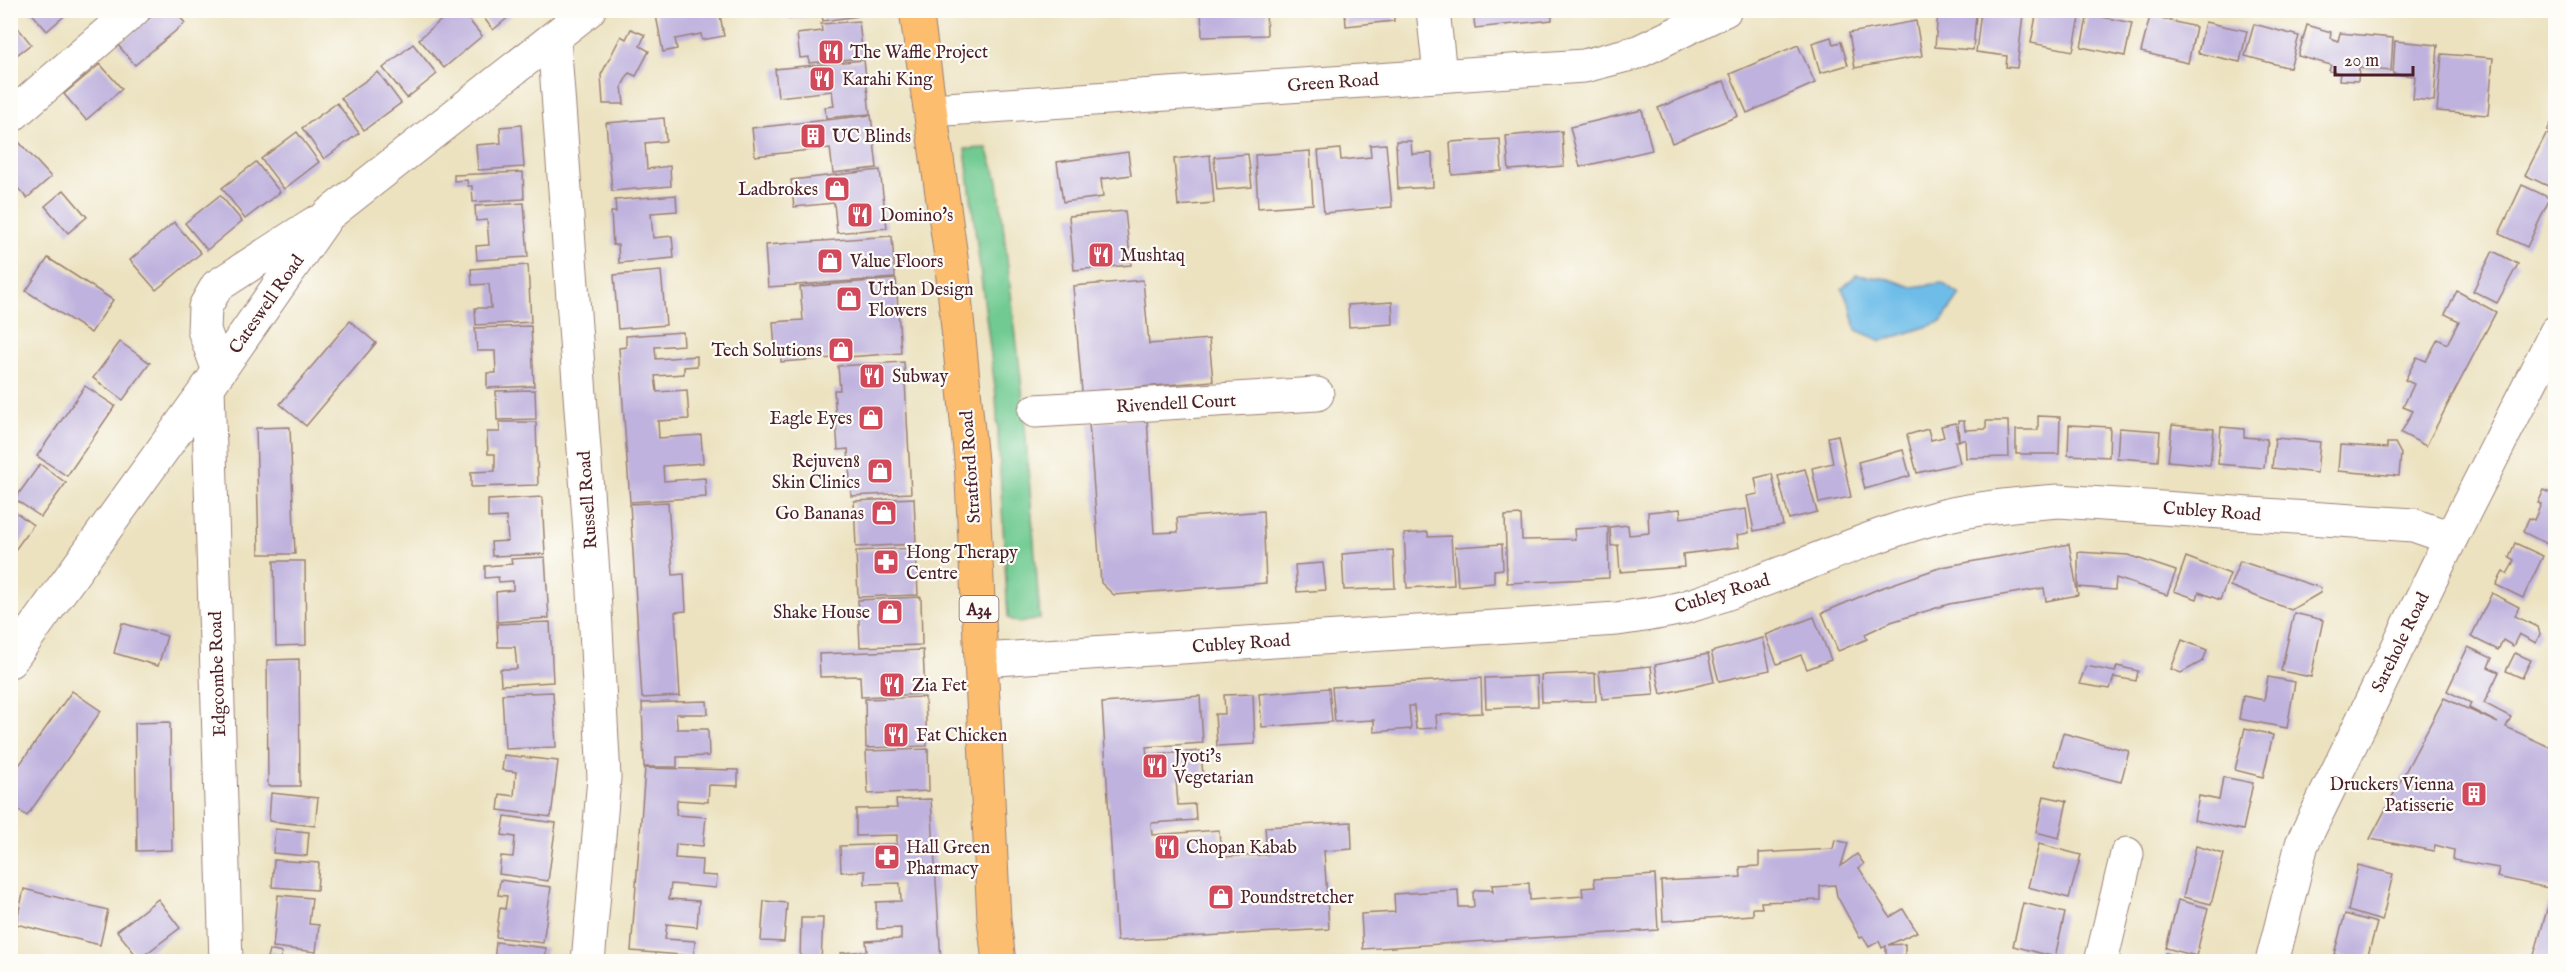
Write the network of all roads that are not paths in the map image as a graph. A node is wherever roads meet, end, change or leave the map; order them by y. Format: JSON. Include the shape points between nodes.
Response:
{"nodes":[{"id":1,"x":135,"y":10,"type":"edge"},
{"id":2,"x":589,"y":10,"type":"edge"},
{"id":3,"x":916,"y":10,"type":"edge"},
{"id":4,"x":1433,"y":10,"type":"edge"},
{"id":5,"x":1725,"y":10,"type":"edge"},
{"id":6,"x":554,"y":39,"type":"junction"},
{"id":7,"x":1440,"y":74,"type":"junction"},
{"id":8,"x":932,"y":110,"type":"junction"},
{"id":9,"x":10,"y":117,"type":"edge"},
{"id":10,"x":328,"y":215,"type":"junction"},
{"id":11,"x":2556,"y":332,"type":"edge"},
{"id":12,"x":214,"y":379,"type":"junction"},
{"id":13,"x":1317,"y":394,"type":"dead end"},
{"id":14,"x":1035,"y":411,"type":"dead end"},
{"id":15,"x":2451,"y":538,"type":"junction"},
{"id":16,"x":981,"y":660,"type":"junction"},
{"id":17,"x":10,"y":661,"type":"edge"},
{"id":18,"x":2127,"y":854,"type":"dead end"},
{"id":19,"x":226,"y":962,"type":"edge"},
{"id":20,"x":588,"y":962,"type":"edge"},
{"id":21,"x":999,"y":962,"type":"edge"},
{"id":22,"x":2101,"y":962,"type":"edge"},
{"id":23,"x":2272,"y":962,"type":"edge"}],
"edges":[{"from":1,"to":9,"type":"street"},
{"from":2,"to":6,"type":"street","name":"Cateswell Road"},
{"from":3,"to":8,"type":"highway","name":"Stratford Road","number":"A34"},
{"from":4,"to":7,"type":"street"},
{"from":5,"to":7,"type":"street","name":"Green Road","via":[[1638,52],[1584,66]]},
{"from":6,"to":10,"type":"street","name":"Cateswell Road"},
{"from":6,"to":20,"type":"street","name":"Russell Road","via":[[604,778]]},
{"from":7,"to":8,"type":"street","name":"Green Road"},
{"from":8,"to":16,"type":"highway","name":"Stratford Road","number":"A34","via":[[971,461]]},
{"from":10,"to":12,"type":"street","name":"Cateswell Road"},
{"from":10,"to":12,"type":"street","name":"Edgcombe Road","via":[[217,286],[205,308],[204,330]]},
{"from":11,"to":15,"type":"street","name":"Sarehole Road"},
{"from":12,"to":17,"type":"street","name":"Cateswell Road"},
{"from":12,"to":19,"type":"street","name":"Edgcombe Road"},
{"from":13,"to":14,"type":"street","name":"Rivendell Court"},
{"from":15,"to":16,"type":"street","name":"Cubley Road","via":[[2413,525],[2059,501],[2008,505],[1930,519],[1686,607],[1617,619]]},
{"from":15,"to":23,"type":"street","name":"Sarehole Road","via":[[2302,844]]},
{"from":16,"to":21,"type":"highway","name":"Stratford Road","number":"A34"},
{"from":18,"to":22,"type":"street"}]}
